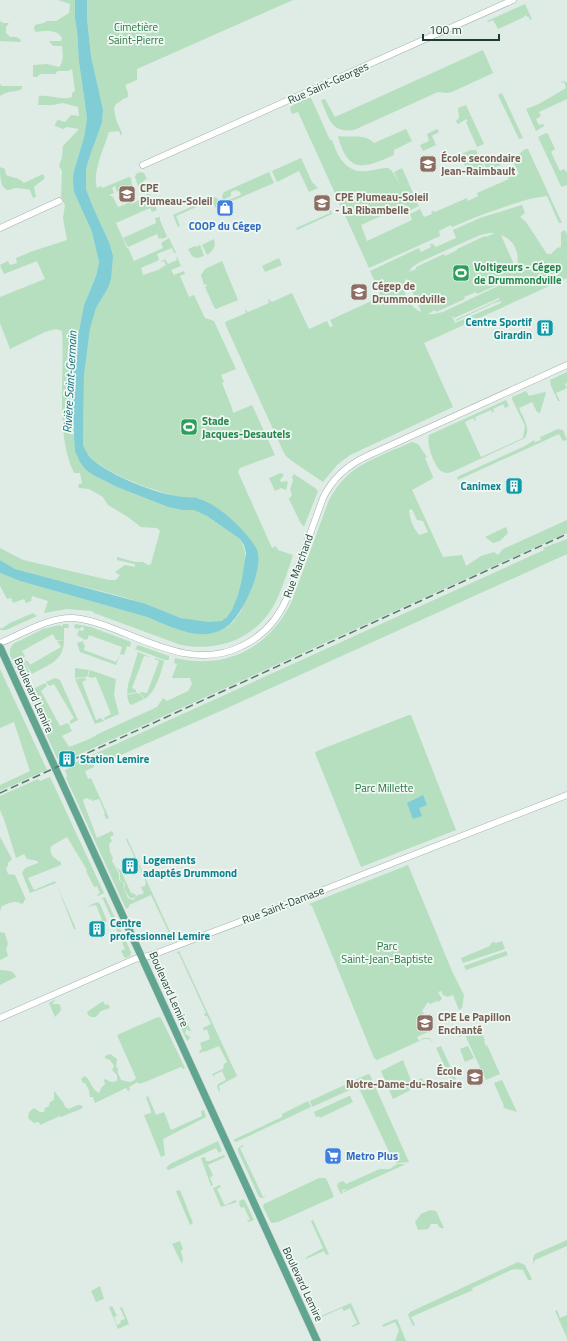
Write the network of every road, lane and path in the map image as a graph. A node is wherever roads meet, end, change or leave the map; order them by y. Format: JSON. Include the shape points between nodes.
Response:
{"nodes":[{"id":1,"x":513,"y":0,"type":"edge"},
{"id":2,"x":143,"y":165,"type":"dead end"},
{"id":3,"x":59,"y":201,"type":"dead end"},
{"id":4,"x":0,"y":228,"type":"edge"},
{"id":5,"x":567,"y":365,"type":"edge"},
{"id":6,"x":0,"y":643,"type":"edge"},
{"id":7,"x":0,"y":647,"type":"edge"},
{"id":8,"x":567,"y":795,"type":"edge"},
{"id":9,"x":142,"y":958,"type":"junction"},
{"id":10,"x":0,"y":1018,"type":"edge"},
{"id":11,"x":317,"y":1341,"type":"edge"}],
"edges":[{"from":1,"to":2,"type":"street","name":"Rue Saint-Georges"},
{"from":3,"to":4,"type":"street"},
{"from":5,"to":6,"type":"street","name":"Rue Marchand","via":[[363,458],[346,469],[323,498],[280,611],[261,634],[240,647],[215,655],[188,655],[98,623],[75,618],[47,623]]},
{"from":7,"to":9,"type":"main road","name":"Boulevard Lemire"},
{"from":8,"to":9,"type":"street","name":"Rue Saint-Damase"},
{"from":9,"to":10,"type":"street","name":"Rue Saint-Damase"},
{"from":9,"to":11,"type":"main road","name":"Boulevard Lemire"}]}
